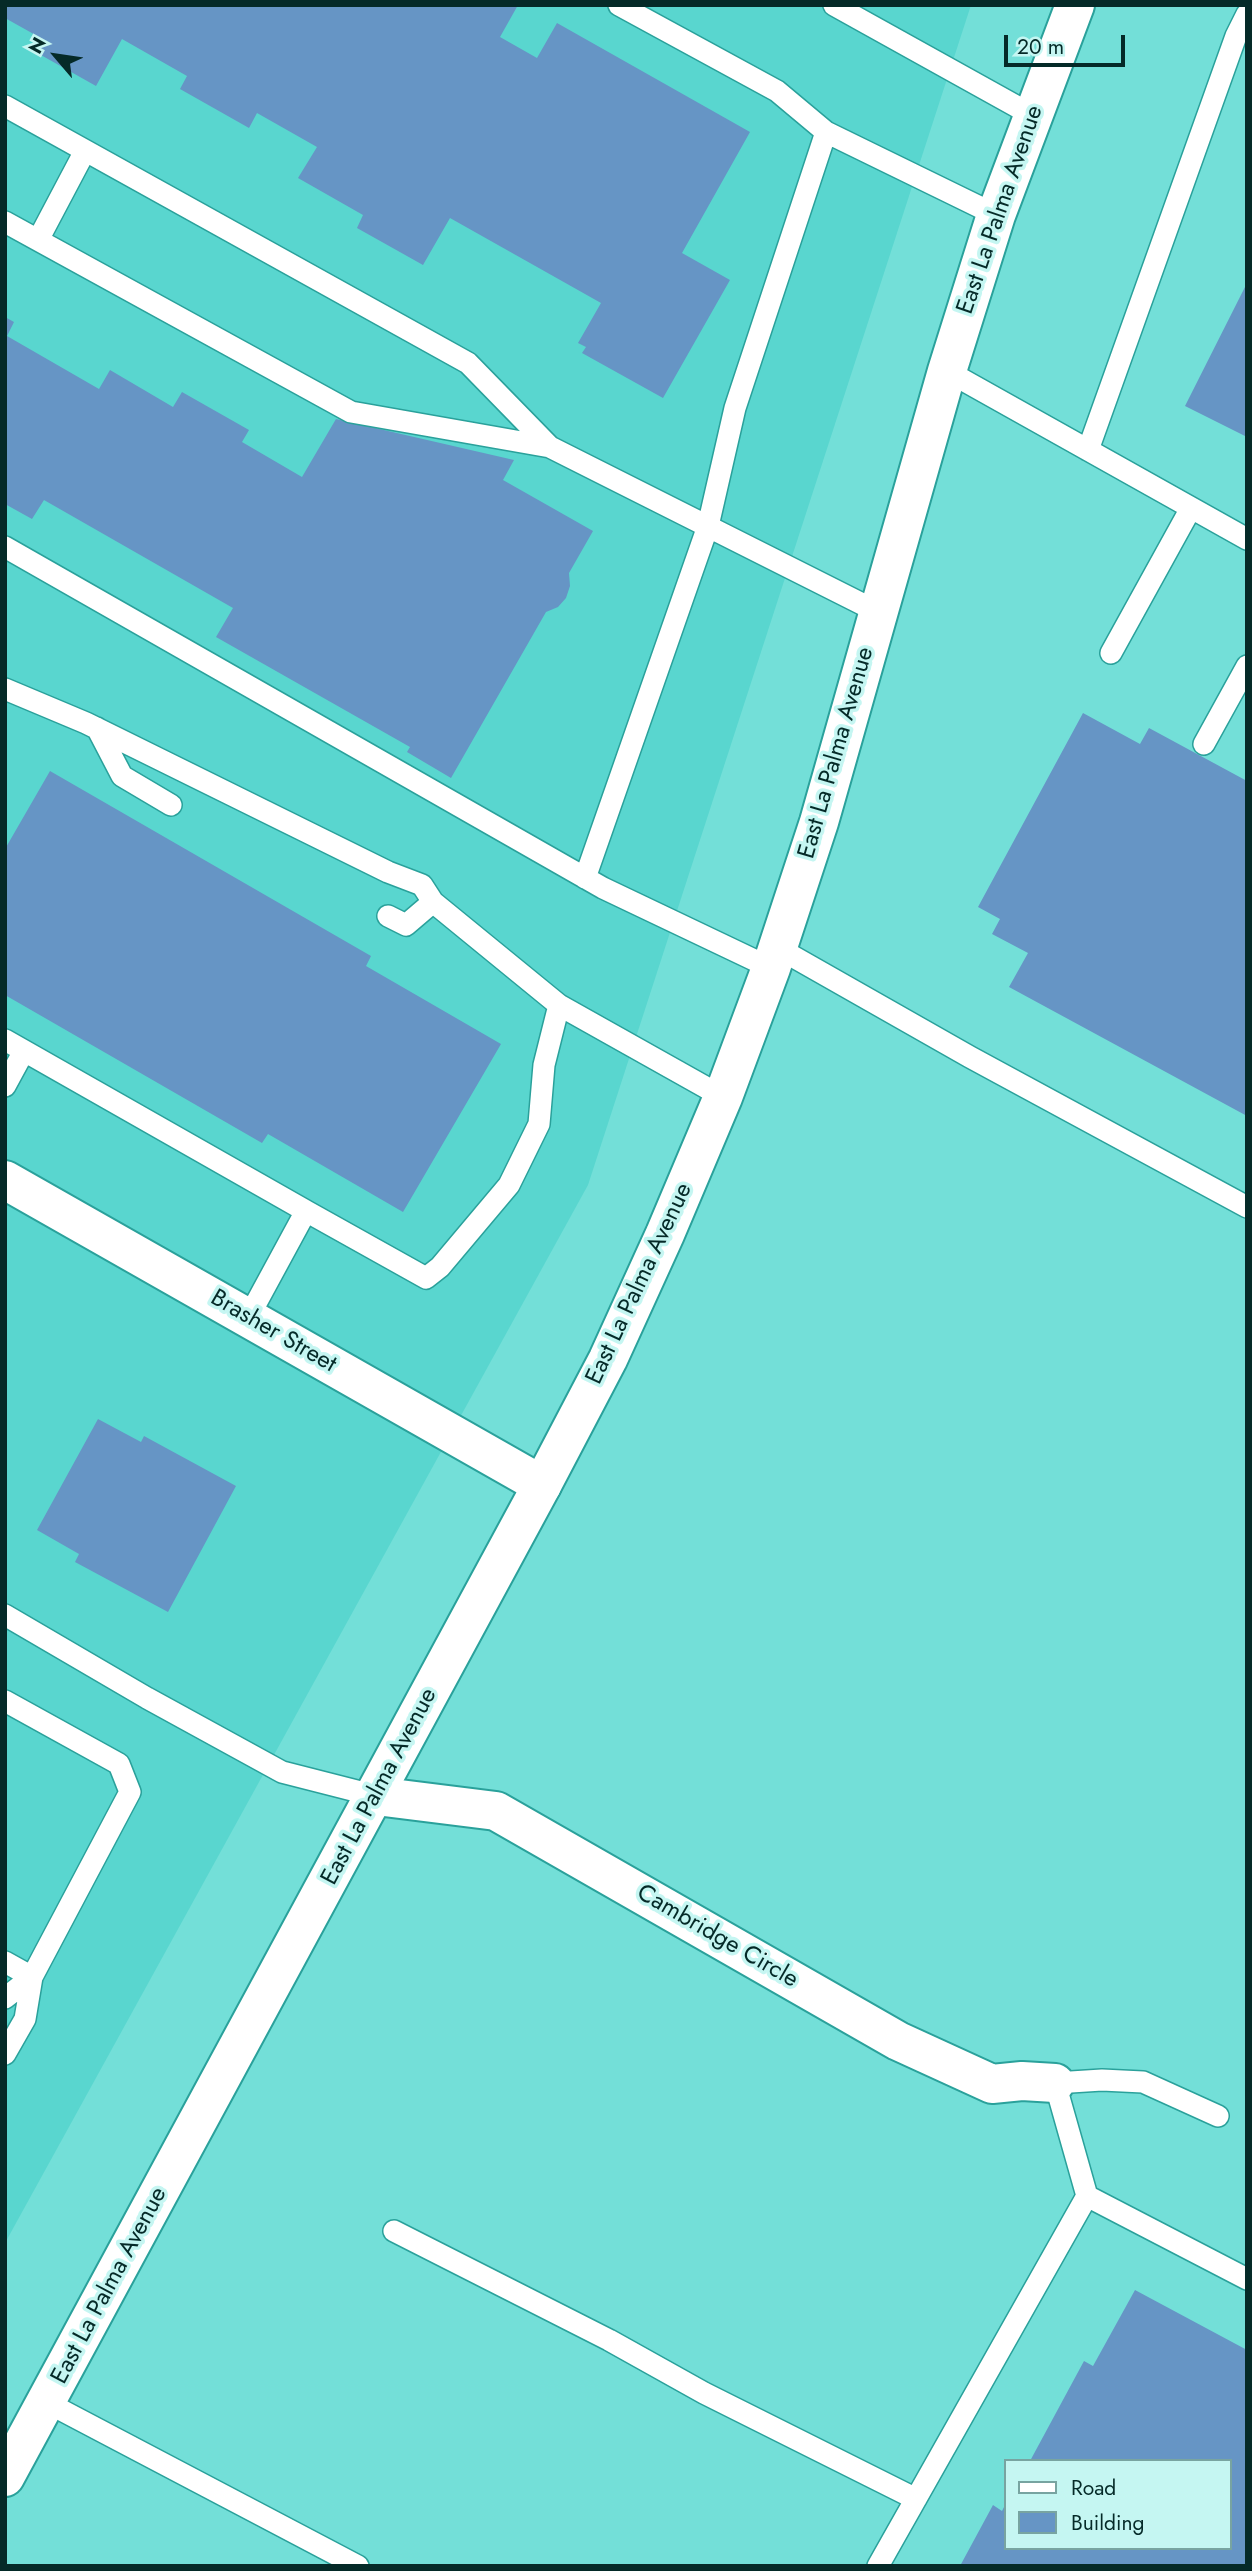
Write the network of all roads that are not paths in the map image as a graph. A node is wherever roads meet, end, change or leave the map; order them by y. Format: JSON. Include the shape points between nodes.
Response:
{"nodes":[{"id":1,"x":619,"y":5,"type":"edge"},
{"id":2,"x":834,"y":5,"type":"edge"},
{"id":3,"x":1074,"y":5,"type":"edge"},
{"id":4,"x":871,"y":14,"type":"edge"},
{"id":5,"x":1245,"y":19,"type":"edge"},
{"id":6,"x":5,"y":106,"type":"edge"},
{"id":7,"x":1032,"y":115,"type":"junction"},
{"id":8,"x":826,"y":132,"type":"junction"},
{"id":9,"x":85,"y":150,"type":"junction"},
{"id":10,"x":996,"y":215,"type":"junction"},
{"id":11,"x":5,"y":222,"type":"edge"},
{"id":12,"x":38,"y":240,"type":"junction"},
{"id":13,"x":947,"y":371,"type":"junction"},
{"id":14,"x":550,"y":447,"type":"junction"},
{"id":15,"x":1088,"y":450,"type":"junction"},
{"id":16,"x":1191,"y":508,"type":"junction"},
{"id":17,"x":708,"y":526,"type":"junction"},
{"id":18,"x":1247,"y":539,"type":"edge"},
{"id":19,"x":5,"y":547,"type":"edge"},
{"id":20,"x":878,"y":612,"type":"junction"},
{"id":21,"x":1111,"y":653,"type":"dead end"},
{"id":22,"x":1247,"y":666,"type":"edge"},
{"id":23,"x":5,"y":689,"type":"edge"},
{"id":24,"x":97,"y":728,"type":"junction"},
{"id":25,"x":1203,"y":744,"type":"dead end"},
{"id":26,"x":171,"y":805,"type":"dead end"},
{"id":27,"x":585,"y":877,"type":"junction"},
{"id":28,"x":433,"y":902,"type":"junction"},
{"id":29,"x":388,"y":916,"type":"dead end"},
{"id":30,"x":774,"y":958,"type":"junction"},
{"id":31,"x":559,"y":1005,"type":"junction"},
{"id":32,"x":5,"y":1040,"type":"edge"},
{"id":33,"x":24,"y":1051,"type":"junction"},
{"id":34,"x":5,"y":1086,"type":"edge"},
{"id":35,"x":723,"y":1097,"type":"junction"},
{"id":36,"x":5,"y":1180,"type":"edge"},
{"id":37,"x":1247,"y":1207,"type":"edge"},
{"id":38,"x":306,"y":1211,"type":"junction"},
{"id":39,"x":248,"y":1318,"type":"junction"},
{"id":40,"x":542,"y":1485,"type":"junction"},
{"id":41,"x":5,"y":1615,"type":"edge"},
{"id":42,"x":5,"y":1701,"type":"edge"},
{"id":43,"x":376,"y":1796,"type":"junction"},
{"id":44,"x":5,"y":1962,"type":"edge"},
{"id":45,"x":32,"y":1977,"type":"junction"},
{"id":46,"x":5,"y":1998,"type":"edge"},
{"id":47,"x":5,"y":2054,"type":"edge"},
{"id":48,"x":1055,"y":2083,"type":"junction"},
{"id":49,"x":1218,"y":2116,"type":"dead end"},
{"id":50,"x":1087,"y":2196,"type":"junction"},
{"id":51,"x":394,"y":2231,"type":"dead end"},
{"id":52,"x":1247,"y":2279,"type":"edge"},
{"id":53,"x":46,"y":2402,"type":"junction"},
{"id":54,"x":5,"y":2477,"type":"edge"},
{"id":55,"x":916,"y":2499,"type":"junction"},
{"id":56,"x":358,"y":2566,"type":"edge"},
{"id":57,"x":878,"y":2566,"type":"edge"}],
"edges":[{"from":1,"to":8,"type":"lane","via":[[777,91]]},
{"from":2,"to":4,"type":"lane"},
{"from":3,"to":7,"type":"main road","name":"East La Palma Avenue"},
{"from":4,"to":7,"type":"lane"},
{"from":5,"to":15,"type":"lane"},
{"from":6,"to":9,"type":"lane"},
{"from":7,"to":10,"type":"main road","name":"East La Palma Avenue"},
{"from":8,"to":10,"type":"lane"},
{"from":8,"to":17,"type":"lane","via":[[735,408]]},
{"from":9,"to":12,"type":"lane"},
{"from":9,"to":14,"type":"lane","via":[[468,363]]},
{"from":10,"to":13,"type":"main road","name":"East La Palma Avenue"},
{"from":11,"to":12,"type":"lane"},
{"from":12,"to":14,"type":"lane","via":[[351,412]]},
{"from":13,"to":15,"type":"lane"},
{"from":13,"to":20,"type":"main road","name":"East La Palma Avenue"},
{"from":14,"to":17,"type":"lane"},
{"from":15,"to":16,"type":"lane"},
{"from":16,"to":18,"type":"lane"},
{"from":16,"to":21,"type":"lane"},
{"from":17,"to":20,"type":"lane"},
{"from":17,"to":27,"type":"lane"},
{"from":19,"to":27,"type":"lane"},
{"from":20,"to":30,"type":"main road","name":"East La Palma Avenue","via":[[819,822]]},
{"from":22,"to":25,"type":"lane"},
{"from":23,"to":24,"type":"lane"},
{"from":24,"to":26,"type":"lane","via":[[122,776]]},
{"from":24,"to":28,"type":"lane","via":[[422,885]]},
{"from":27,"to":30,"type":"lane"},
{"from":28,"to":29,"type":"lane","via":[[406,925]]},
{"from":28,"to":31,"type":"lane"},
{"from":30,"to":35,"type":"main road","name":"East La Palma Avenue"},
{"from":30,"to":37,"type":"lane","via":[[970,1057]]},
{"from":31,"to":35,"type":"lane"},
{"from":31,"to":38,"type":"lane","via":[[544,1065],[539,1124],[509,1185],[440,1267],[426,1278]]},
{"from":32,"to":33,"type":"lane"},
{"from":33,"to":34,"type":"lane"},
{"from":33,"to":38,"type":"lane"},
{"from":35,"to":40,"type":"main road","name":"East La Palma Avenue","via":[[608,1359]]},
{"from":36,"to":39,"type":"main road","name":"Brasher Street"},
{"from":38,"to":39,"type":"lane"},
{"from":39,"to":40,"type":"main road","name":"Brasher Street"},
{"from":40,"to":43,"type":"main road","name":"East La Palma Avenue"},
{"from":41,"to":43,"type":"lane","via":[[282,1772]]},
{"from":42,"to":45,"type":"lane","via":[[119,1764],[130,1792]]},
{"from":43,"to":48,"type":"main road","name":"Cambridge Circle","via":[[496,1811],[898,2041],[992,2084]]},
{"from":43,"to":53,"type":"main road","name":"East La Palma Avenue"},
{"from":44,"to":45,"type":"lane"},
{"from":45,"to":46,"type":"lane"},
{"from":45,"to":47,"type":"lane","via":[[25,2019]]},
{"from":48,"to":49,"type":"lane","via":[[1143,2082]]},
{"from":48,"to":50,"type":"lane"},
{"from":50,"to":52,"type":"lane"},
{"from":50,"to":55,"type":"lane"},
{"from":51,"to":55,"type":"lane"},
{"from":53,"to":54,"type":"main road","name":"East La Palma Avenue"},
{"from":53,"to":56,"type":"lane"},
{"from":55,"to":57,"type":"lane"}]}
